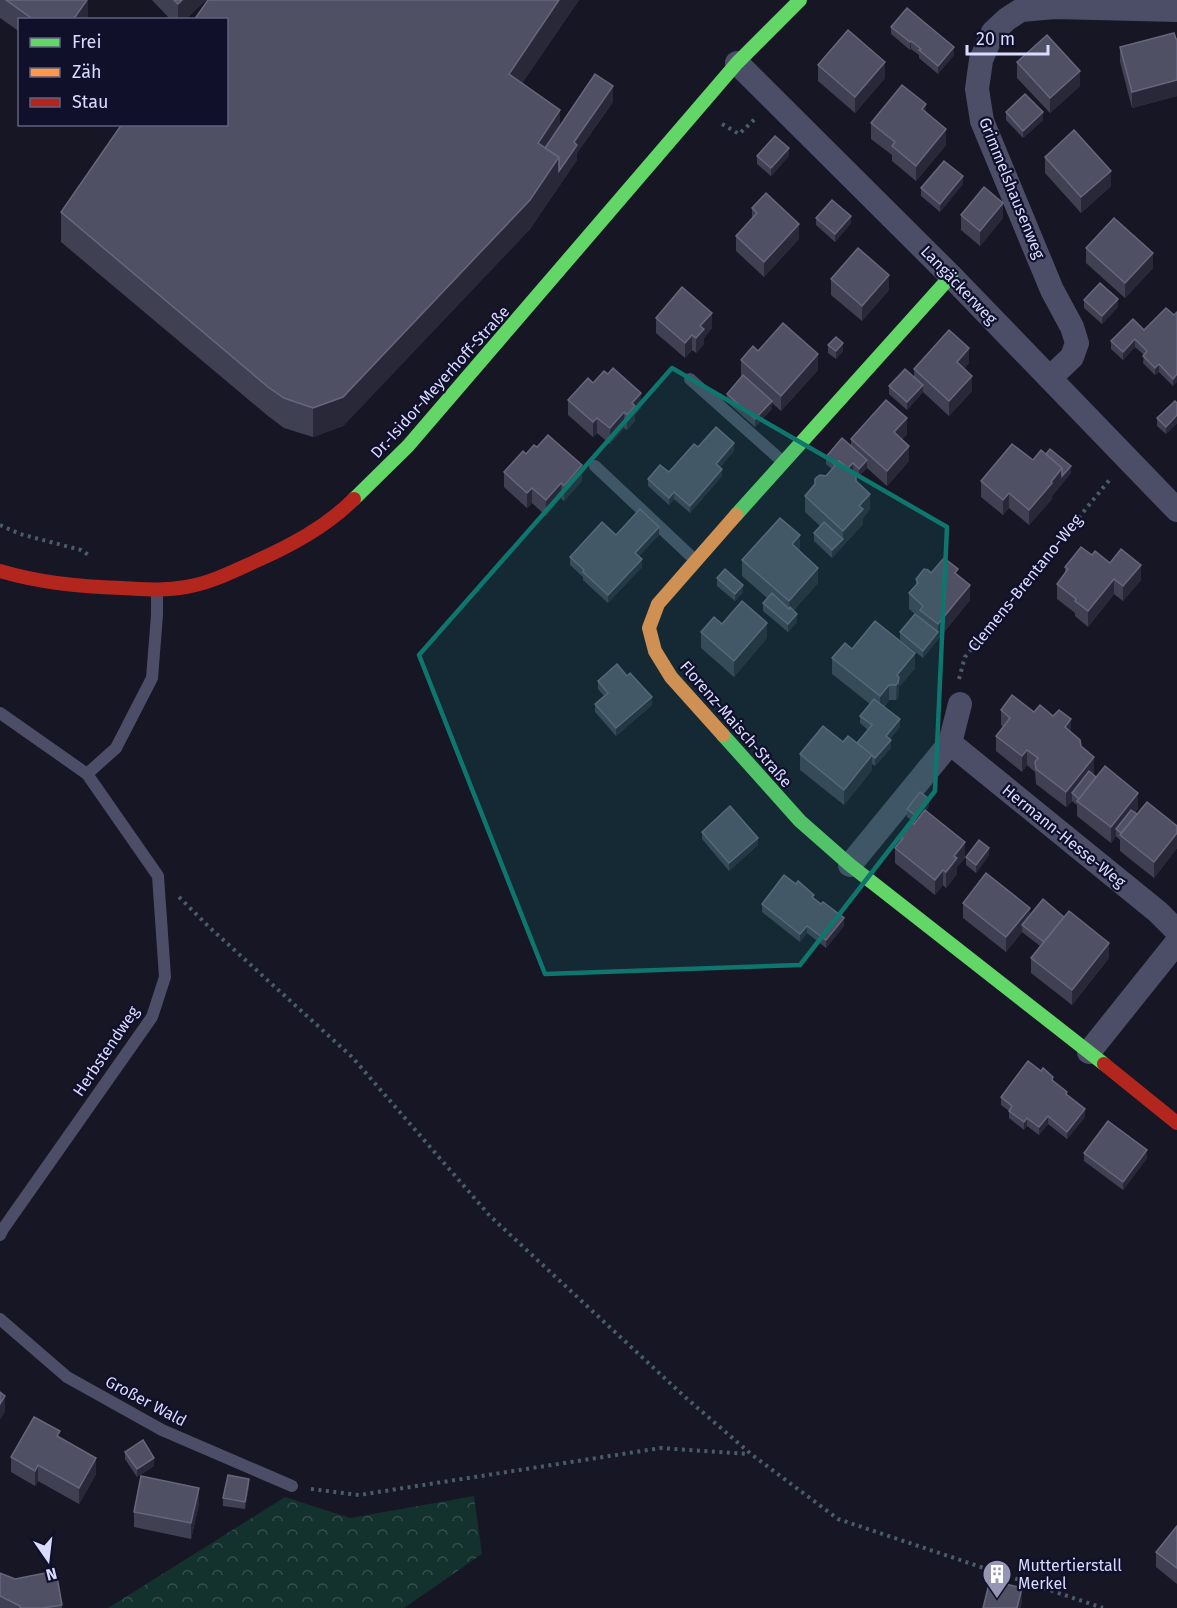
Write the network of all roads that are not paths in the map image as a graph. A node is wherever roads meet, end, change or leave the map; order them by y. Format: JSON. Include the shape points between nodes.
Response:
{"nodes":[{"id":1,"x":800,"y":0,"type":"edge"},
{"id":2,"x":1177,"y":10,"type":"edge"},
{"id":3,"x":737,"y":63,"type":"junction"},
{"id":4,"x":951,"y":276,"type":"junction"},
{"id":5,"x":690,"y":378,"type":"dead end"},
{"id":6,"x":1050,"y":378,"type":"junction"},
{"id":7,"x":783,"y":462,"type":"junction"},
{"id":8,"x":596,"y":465,"type":"dead end"},
{"id":9,"x":1177,"y":510,"type":"edge"},
{"id":10,"x":696,"y":561,"type":"junction"},
{"id":11,"x":0,"y":571,"type":"edge"},
{"id":12,"x":157,"y":590,"type":"junction"},
{"id":13,"x":960,"y":704,"type":"road end"},
{"id":14,"x":0,"y":713,"type":"edge"},
{"id":15,"x":950,"y":743,"type":"junction"},
{"id":16,"x":87,"y":774,"type":"junction"},
{"id":17,"x":850,"y":865,"type":"junction"},
{"id":18,"x":1177,"y":931,"type":"edge"},
{"id":19,"x":1177,"y":942,"type":"edge"},
{"id":20,"x":1089,"y":1052,"type":"junction"},
{"id":21,"x":1177,"y":1123,"type":"edge"},
{"id":22,"x":0,"y":1235,"type":"edge"},
{"id":23,"x":0,"y":1319,"type":"edge"},
{"id":24,"x":292,"y":1486,"type":"road end"}],
"edges":[{"from":1,"to":3,"type":"street","name":"Dr.-Isidor-Meyerhoff-Straße"},
{"from":2,"to":6,"type":"street","name":"Grimmelshausenweg","via":[[1021,10],[993,32],[981,60],[977,89],[982,121],[1077,343],[1072,357]]},
{"from":3,"to":4,"type":"street","name":"Langäckerweg"},
{"from":3,"to":12,"type":"street","name":"Dr.-Isidor-Meyerhoff-Straße","via":[[408,446],[343,510],[291,545],[224,576]]},
{"from":4,"to":6,"type":"street","name":"Langäckerweg"},
{"from":4,"to":7,"type":"street","name":"Florenz-Maisch-Straße"},
{"from":5,"to":7,"type":"lane"},
{"from":6,"to":9,"type":"street","name":"Langäckerweg"},
{"from":7,"to":10,"type":"street","name":"Florenz-Maisch-Straße"},
{"from":8,"to":10,"type":"lane"},
{"from":10,"to":17,"type":"street","name":"Florenz-Maisch-Straße","via":[[658,604],[649,628],[655,651],[671,677],[800,821]]},
{"from":11,"to":12,"type":"street","name":"Dr.-Isidor-Meyerhoff-Straße","via":[[27,579],[90,587]]},
{"from":12,"to":16,"type":"lane","via":[[152,678],[116,748]]},
{"from":13,"to":15,"type":"street"},
{"from":14,"to":16,"type":"lane"},
{"from":15,"to":17,"type":"street"},
{"from":15,"to":18,"type":"street","name":"Hermann-Hesse-Weg"},
{"from":16,"to":22,"type":"lane","name":"Herbstendweg","via":[[158,876],[165,978],[152,1017]]},
{"from":17,"to":20,"type":"street","name":"Florenz-Maisch-Straße"},
{"from":19,"to":20,"type":"street"},
{"from":20,"to":21,"type":"street","name":"Florenz-Maisch-Straße"},
{"from":23,"to":24,"type":"lane","name":"Großer Wald","via":[[67,1377],[162,1430]]}]}
